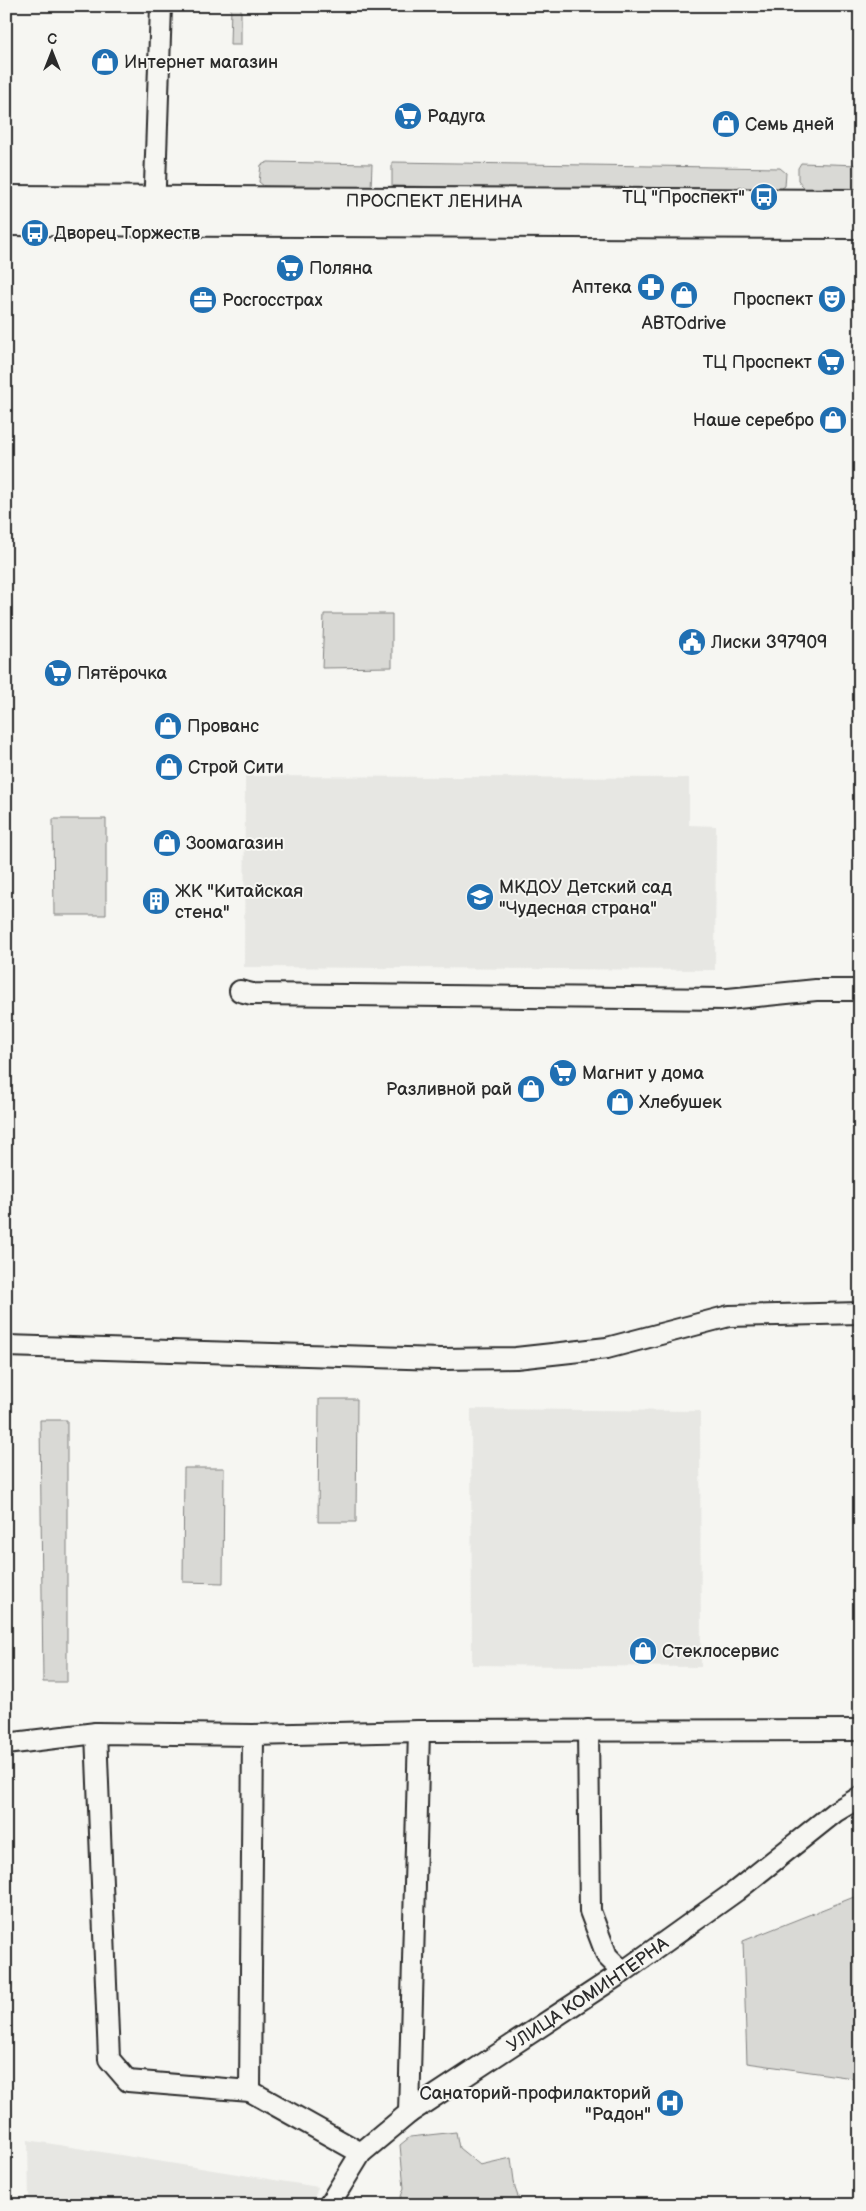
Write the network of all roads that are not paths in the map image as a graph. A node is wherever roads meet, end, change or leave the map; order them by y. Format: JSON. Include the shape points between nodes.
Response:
{"nodes":[{"id":1,"x":161,"y":6,"type":"edge"},
{"id":2,"x":6,"y":198,"type":"edge"},
{"id":3,"x":860,"y":203,"type":"edge"},
{"id":4,"x":154,"y":210,"type":"junction"},
{"id":5,"x":6,"y":222,"type":"edge"},
{"id":6,"x":860,"y":225,"type":"edge"},
{"id":7,"x":860,"y":990,"type":"edge"},
{"id":8,"x":240,"y":991,"type":"dead end"},
{"id":9,"x":860,"y":1313,"type":"edge"},
{"id":10,"x":6,"y":1346,"type":"edge"},
{"id":11,"x":588,"y":1730,"type":"junction"},
{"id":12,"x":860,"y":1730,"type":"edge"},
{"id":13,"x":419,"y":1731,"type":"junction"},
{"id":14,"x":96,"y":1733,"type":"junction"},
{"id":15,"x":253,"y":1735,"type":"junction"},
{"id":16,"x":6,"y":1744,"type":"edge"},
{"id":17,"x":860,"y":1797,"type":"edge"},
{"id":18,"x":623,"y":1972,"type":"junction"},
{"id":19,"x":250,"y":2091,"type":"junction"},
{"id":20,"x":409,"y":2113,"type":"junction"},
{"id":21,"x":362,"y":2153,"type":"junction"},
{"id":22,"x":329,"y":2205,"type":"edge"}],
"edges":[{"from":1,"to":4,"type":"street"},
{"from":2,"to":4,"type":"main road","name":"ПРОСПЕКТ ЛЕНИНА"},
{"from":3,"to":4,"type":"main road","name":"ПРОСПЕКТ ЛЕНИНА"},
{"from":4,"to":5,"type":"main road","name":"ПРОСПЕКТ ЛЕНИНА"},
{"from":4,"to":6,"type":"main road","name":"ПРОСПЕКТ ЛЕНИНА"},
{"from":7,"to":8,"type":"street","via":[[816,990],[728,999],[252,994]]},
{"from":9,"to":10,"type":"street","via":[[729,1316],[607,1348],[516,1358],[440,1359]]},
{"from":11,"to":12,"type":"street"},
{"from":11,"to":13,"type":"street"},
{"from":11,"to":18,"type":"street","via":[[590,1911],[607,1956]]},
{"from":13,"to":15,"type":"street"},
{"from":13,"to":20,"type":"street"},
{"from":14,"to":15,"type":"street"},
{"from":14,"to":16,"type":"street"},
{"from":14,"to":19,"type":"street","via":[[109,2060],[128,2081]]},
{"from":15,"to":19,"type":"street"},
{"from":17,"to":18,"type":"street","name":"УЛИЦА КОМИНТЕРНА","via":[[835,1812],[736,1891]]},
{"from":18,"to":20,"type":"street","name":"УЛИЦА КОМИНТЕРНА"},
{"from":19,"to":21,"type":"street"},
{"from":20,"to":21,"type":"street","name":"УЛИЦА КОМИНТЕРНА"},
{"from":21,"to":22,"type":"street","name":"УЛИЦА КОМИНТЕРНА"}]}
